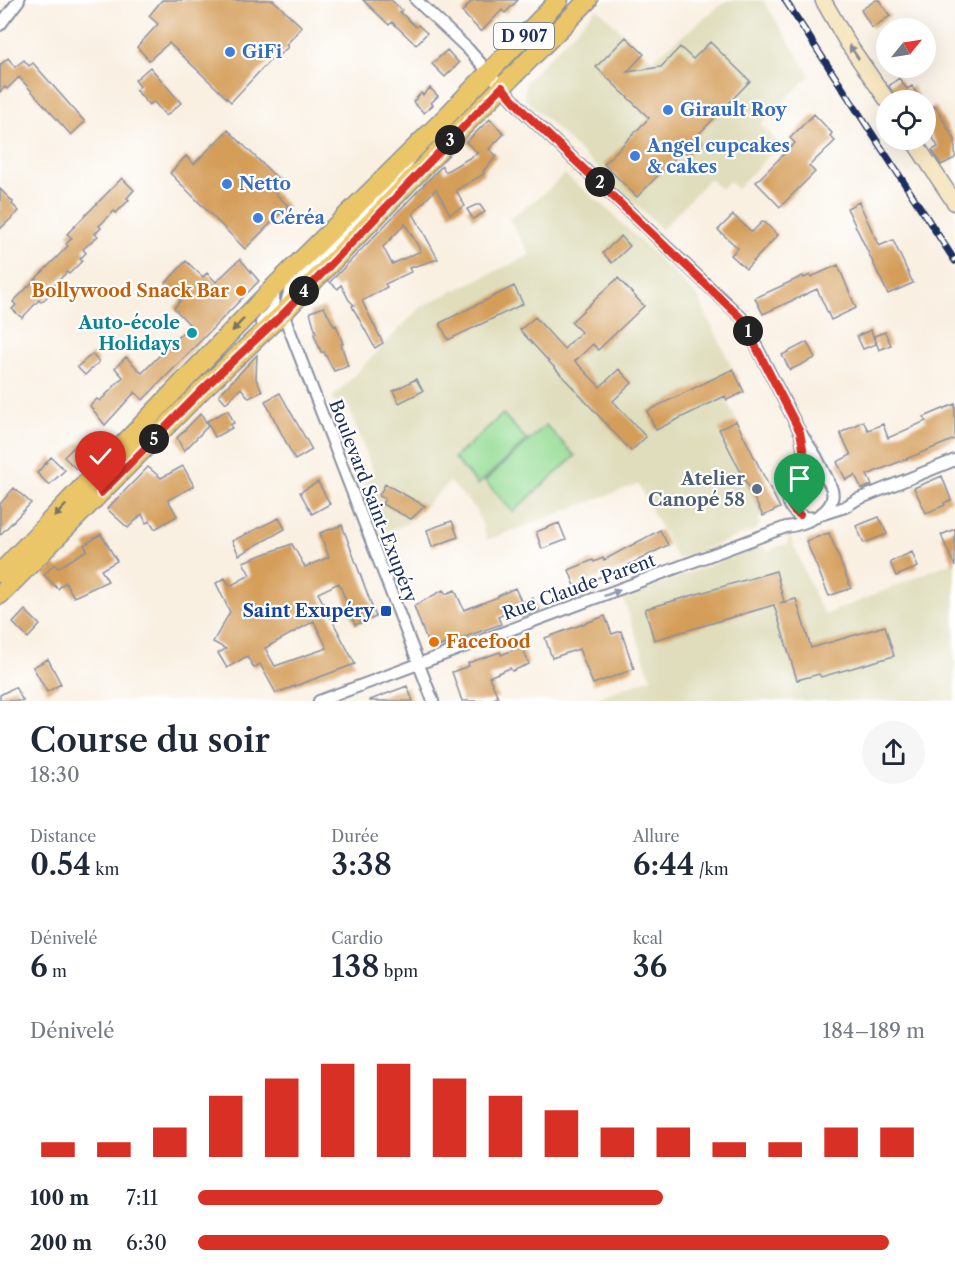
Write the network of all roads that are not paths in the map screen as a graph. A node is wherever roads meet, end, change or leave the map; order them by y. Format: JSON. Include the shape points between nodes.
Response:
{"nodes":[{"id":1,"x":19,"y":0,"type":"edge"},
{"id":2,"x":416,"y":0,"type":"edge"},
{"id":3,"x":558,"y":0,"type":"edge"},
{"id":4,"x":567,"y":0,"type":"edge"},
{"id":5,"x":588,"y":0,"type":"edge"},
{"id":6,"x":823,"y":0,"type":"edge"},
{"id":7,"x":0,"y":25,"type":"edge"},
{"id":8,"x":489,"y":72,"type":"junction"},
{"id":9,"x":502,"y":87,"type":"junction"},
{"id":10,"x":879,"y":90,"type":"edge"},
{"id":11,"x":414,"y":150,"type":"junction"},
{"id":12,"x":920,"y":150,"type":"edge"},
{"id":13,"x":432,"y":158,"type":"junction"},
{"id":14,"x":955,"y":203,"type":"edge"},
{"id":15,"x":272,"y":309,"type":"junction"},
{"id":16,"x":800,"y":432,"type":"junction"},
{"id":17,"x":955,"y":460,"type":"edge"},
{"id":18,"x":803,"y":473,"type":"junction"},
{"id":19,"x":829,"y":483,"type":"junction"},
{"id":20,"x":833,"y":495,"type":"junction"},
{"id":21,"x":856,"y":500,"type":"junction"},
{"id":22,"x":818,"y":516,"type":"junction"},
{"id":23,"x":0,"y":573,"type":"edge"},
{"id":24,"x":0,"y":596,"type":"edge"},
{"id":25,"x":419,"y":663,"type":"junction"},
{"id":26,"x":319,"y":701,"type":"edge"},
{"id":27,"x":433,"y":701,"type":"edge"}],
"edges":[{"from":1,"to":7,"type":"street"},
{"from":2,"to":8,"type":"street"},
{"from":3,"to":8,"type":"main road","number":"D 907"},
{"from":4,"to":9,"type":"street","via":[[505,65]]},
{"from":5,"to":9,"type":"main road","number":"D 907"},
{"from":10,"to":6,"type":"street","one_way":true},
{"from":8,"to":9,"type":"street"},
{"from":8,"to":11,"type":"main road","number":"D 907"},
{"from":8,"to":13,"type":"street","via":[[488,90],[440,142]]},
{"from":9,"to":13,"type":"main road","number":"D 907"},
{"from":9,"to":16,"type":"street","via":[[741,318]]},
{"from":11,"to":15,"type":"street","via":[[402,175],[291,285]]},
{"from":11,"to":15,"type":"main road","number":"D 907","via":[[275,286]]},
{"from":12,"to":14,"type":"street"},
{"from":13,"to":15,"type":"main road","number":"D 907"},
{"from":15,"to":23,"type":"main road","number":"D 907","one_way":true},
{"from":15,"to":24,"type":"main road","number":"D 907","via":[[202,390]]},
{"from":15,"to":25,"type":"street","name":"Boulevard Saint-Exupéry"},
{"from":16,"to":18,"type":"street","via":[[805,459]]},
{"from":16,"to":19,"type":"street"},
{"from":17,"to":21,"type":"street","name":"Rue Claude Parent"},
{"from":18,"to":19,"type":"street","via":[[815,472]]},
{"from":18,"to":22,"type":"street","via":[[791,482],[788,502],[800,515]]},
{"from":19,"to":20,"type":"street"},
{"from":20,"to":21,"type":"street","via":[[843,502]]},
{"from":20,"to":22,"type":"street","via":[[828,508]]},
{"from":21,"to":22,"type":"street","name":"Rue Claude Parent"},
{"from":25,"to":22,"type":"street","name":"Rue Claude Parent","one_way":true},
{"from":25,"to":26,"type":"street","name":"Rue Claude Parent"},
{"from":25,"to":27,"type":"street","name":"Boulevard Saint-Exupéry"}]}
